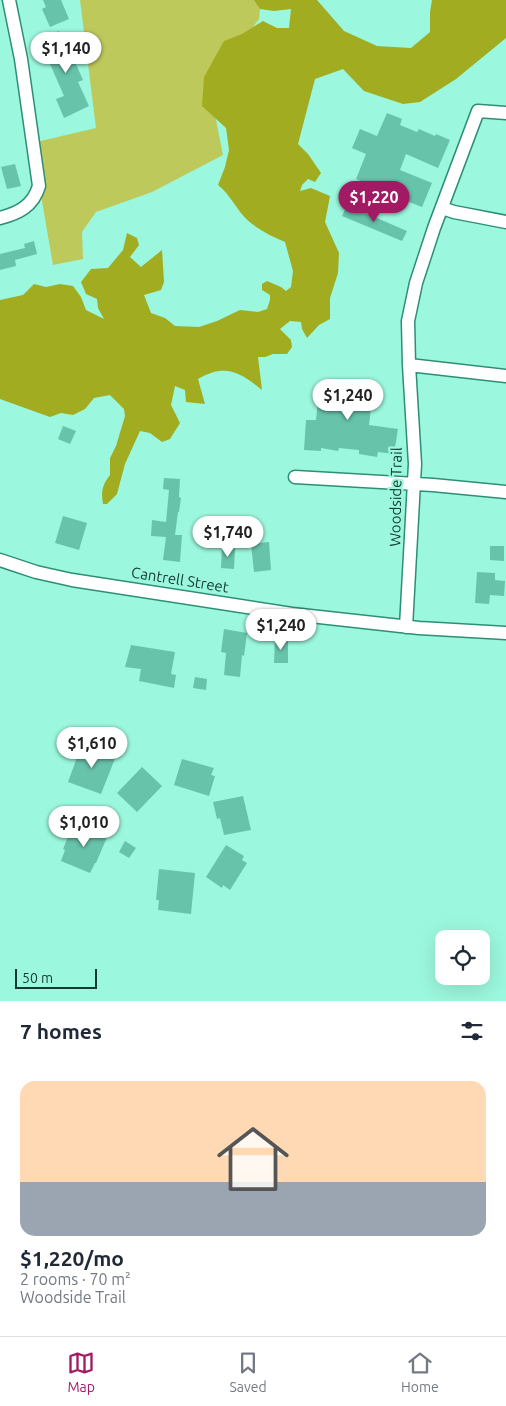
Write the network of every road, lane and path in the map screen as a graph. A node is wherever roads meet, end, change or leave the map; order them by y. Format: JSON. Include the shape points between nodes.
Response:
{"nodes":[{"id":1,"x":9,"y":0,"type":"edge"},
{"id":2,"x":506,"y":113,"type":"edge"},
{"id":3,"x":442,"y":208,"type":"junction"},
{"id":4,"x":0,"y":218,"type":"edge"},
{"id":5,"x":506,"y":222,"type":"edge"},
{"id":6,"x":408,"y":365,"type":"junction"},
{"id":7,"x":506,"y":376,"type":"edge"},
{"id":8,"x":295,"y":477,"type":"dead end"},
{"id":9,"x":415,"y":484,"type":"junction"},
{"id":10,"x":506,"y":492,"type":"edge"},
{"id":11,"x":0,"y":560,"type":"edge"},
{"id":12,"x":406,"y":627,"type":"junction"},
{"id":13,"x":506,"y":633,"type":"edge"}],
"edges":[{"from":1,"to":4,"type":"street","via":[[21,58],[39,186],[29,205]]},
{"from":2,"to":3,"type":"street","name":"Woodside Trail","via":[[478,111]]},
{"from":3,"to":5,"type":"street"},
{"from":3,"to":6,"type":"street","name":"Woodside Trail","via":[[416,283],[408,321]]},
{"from":6,"to":7,"type":"street"},
{"from":6,"to":9,"type":"street","name":"Woodside Trail"},
{"from":8,"to":9,"type":"street"},
{"from":9,"to":10,"type":"street"},
{"from":9,"to":12,"type":"street","name":"Woodside Trail"},
{"from":11,"to":12,"type":"street","name":"Cantrell Street","via":[[72,580],[292,614]]},
{"from":12,"to":13,"type":"street","name":"Cantrell Street"}]}
